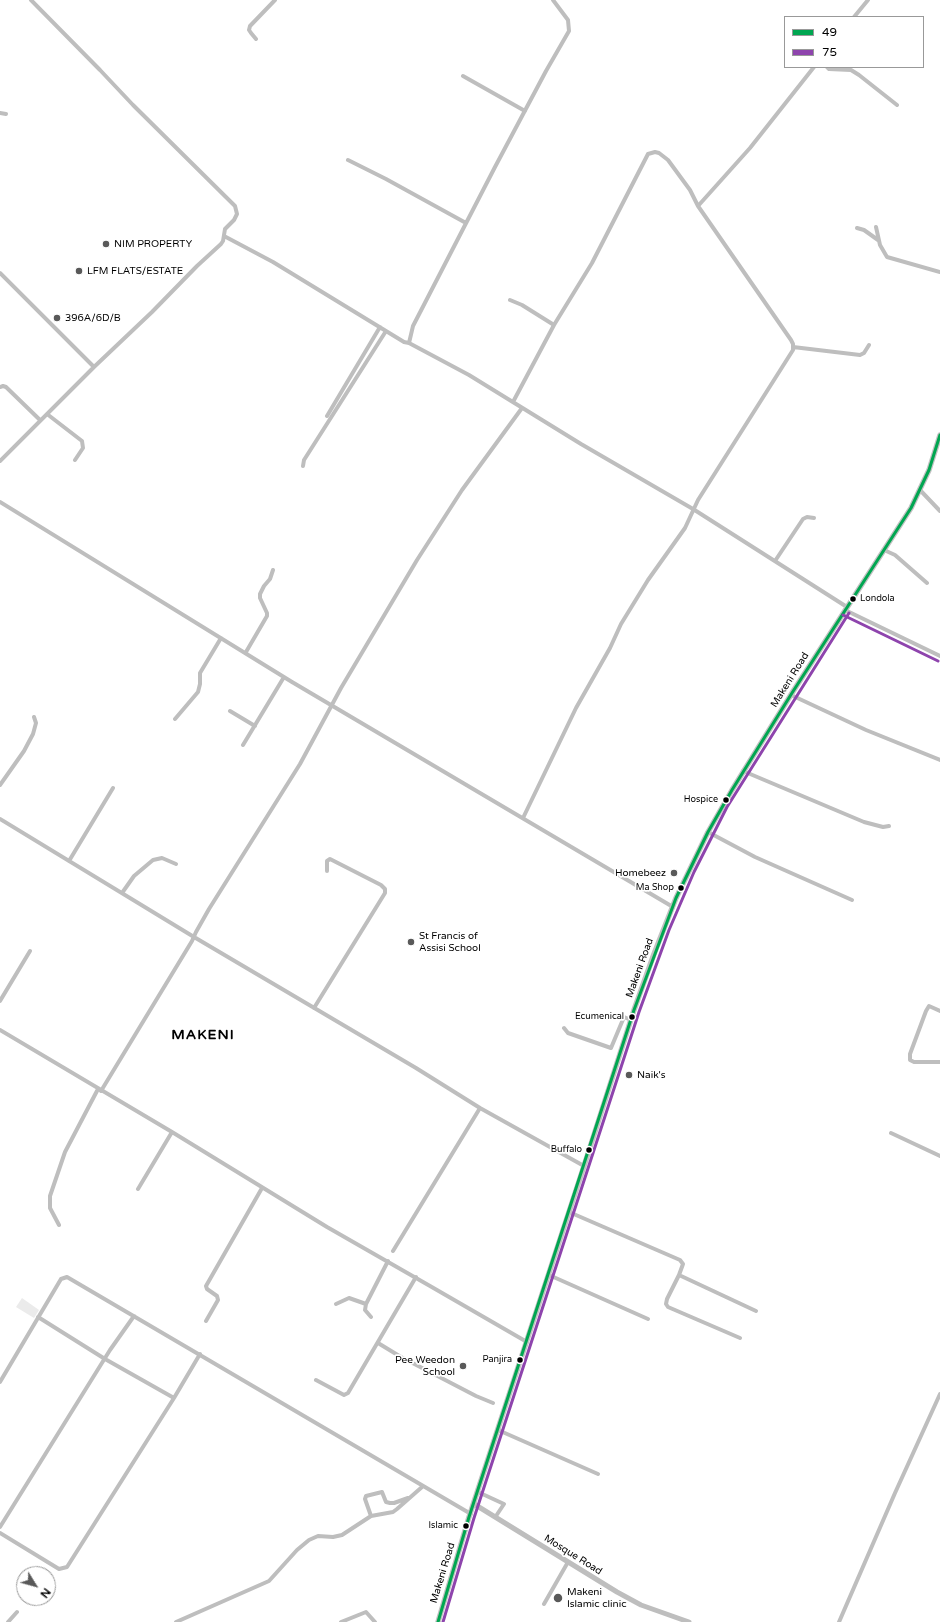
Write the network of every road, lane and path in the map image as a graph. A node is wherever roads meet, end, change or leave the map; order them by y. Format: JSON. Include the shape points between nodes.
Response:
{"nodes":[{"id":1,"x":31,"y":0,"type":"edge"},
{"id":2,"x":275,"y":0,"type":"edge"},
{"id":3,"x":553,"y":0,"type":"edge"},
{"id":4,"x":868,"y":0,"type":"edge"},
{"id":5,"x":855,"y":16,"type":"edge"},
{"id":6,"x":256,"y":39,"type":"dead end"},
{"id":7,"x":813,"y":68,"type":"edge"},
{"id":8,"x":829,"y":68,"type":"edge"},
{"id":9,"x":463,"y":76,"type":"dead end"},
{"id":10,"x":897,"y":105,"type":"dead end"},
{"id":11,"x":525,"y":111,"type":"junction"},
{"id":12,"x":0,"y":113,"type":"edge"},
{"id":13,"x":6,"y":114,"type":"dead end"},
{"id":14,"x":348,"y":160,"type":"dead end"},
{"id":15,"x":698,"y":206,"type":"junction"},
{"id":16,"x":466,"y":223,"type":"junction"},
{"id":17,"x":876,"y":227,"type":"dead end"},
{"id":18,"x":857,"y":228,"type":"dead end"},
{"id":19,"x":224,"y":236,"type":"junction"},
{"id":20,"x":878,"y":240,"type":"junction"},
{"id":21,"x":940,"y":272,"type":"edge"},
{"id":22,"x":0,"y":273,"type":"edge"},
{"id":23,"x":510,"y":300,"type":"dead end"},
{"id":24,"x":554,"y":325,"type":"junction"},
{"id":25,"x":380,"y":327,"type":"junction"},
{"id":26,"x":386,"y":331,"type":"junction"},
{"id":27,"x":409,"y":343,"type":"junction"},
{"id":28,"x":869,"y":345,"type":"dead end"},
{"id":29,"x":793,"y":347,"type":"junction"},
{"id":30,"x":94,"y":367,"type":"junction"},
{"id":31,"x":0,"y":387,"type":"edge"},
{"id":32,"x":513,"y":402,"type":"junction"},
{"id":33,"x":522,"y":408,"type":"junction"},
{"id":34,"x":47,"y":414,"type":"junction"},
{"id":35,"x":328,"y":416,"type":"dead end"},
{"id":36,"x":40,"y":420,"type":"junction"},
{"id":37,"x":940,"y":435,"type":"edge"},
{"id":38,"x":74,"y":460,"type":"dead end"},
{"id":39,"x":0,"y":461,"type":"edge"},
{"id":40,"x":303,"y":466,"type":"dead end"},
{"id":41,"x":920,"y":490,"type":"junction"},
{"id":42,"x":0,"y":502,"type":"edge"},
{"id":43,"x":693,"y":509,"type":"junction"},
{"id":44,"x":940,"y":511,"type":"edge"},
{"id":45,"x":814,"y":518,"type":"dead end"},
{"id":46,"x":884,"y":550,"type":"junction"},
{"id":47,"x":775,"y":561,"type":"junction"},
{"id":48,"x":273,"y":570,"type":"dead end"},
{"id":49,"x":927,"y":583,"type":"dead end"},
{"id":50,"x":846,"y":608,"type":"junction"},
{"id":51,"x":221,"y":638,"type":"junction"},
{"id":52,"x":246,"y":652,"type":"junction"},
{"id":53,"x":940,"y":656,"type":"edge"},
{"id":54,"x":284,"y":677,"type":"junction"},
{"id":55,"x":791,"y":695,"type":"junction"},
{"id":56,"x":331,"y":705,"type":"junction"},
{"id":57,"x":230,"y":711,"type":"dead end"},
{"id":58,"x":34,"y":717,"type":"dead end"},
{"id":59,"x":175,"y":719,"type":"dead end"},
{"id":60,"x":254,"y":726,"type":"junction"},
{"id":61,"x":243,"y":745,"type":"dead end"},
{"id":62,"x":940,"y":760,"type":"edge"},
{"id":63,"x":743,"y":771,"type":"junction"},
{"id":64,"x":0,"y":785,"type":"edge"},
{"id":65,"x":113,"y":788,"type":"dead end"},
{"id":66,"x":522,"y":818,"type":"junction"},
{"id":67,"x":0,"y":819,"type":"edge"},
{"id":68,"x":889,"y":826,"type":"dead end"},
{"id":69,"x":708,"y":832,"type":"junction"},
{"id":70,"x":69,"y":861,"type":"junction"},
{"id":71,"x":176,"y":864,"type":"dead end"},
{"id":72,"x":327,"y":871,"type":"dead end"},
{"id":73,"x":122,"y":893,"type":"junction"},
{"id":74,"x":852,"y":900,"type":"dead end"},
{"id":75,"x":673,"y":907,"type":"junction"},
{"id":76,"x":194,"y":937,"type":"junction"},
{"id":77,"x":30,"y":951,"type":"dead end"},
{"id":78,"x":0,"y":1001,"type":"edge"},
{"id":79,"x":314,"y":1008,"type":"junction"},
{"id":80,"x":940,"y":1011,"type":"edge"},
{"id":81,"x":631,"y":1020,"type":"junction"},
{"id":82,"x":564,"y":1028,"type":"dead end"},
{"id":83,"x":0,"y":1030,"type":"edge"},
{"id":84,"x":940,"y":1062,"type":"edge"},
{"id":85,"x":100,"y":1090,"type":"junction"},
{"id":86,"x":480,"y":1108,"type":"junction"},
{"id":87,"x":172,"y":1132,"type":"junction"},
{"id":88,"x":891,"y":1133,"type":"dead end"},
{"id":89,"x":940,"y":1156,"type":"edge"},
{"id":90,"x":584,"y":1166,"type":"junction"},
{"id":91,"x":262,"y":1188,"type":"junction"},
{"id":92,"x":138,"y":1189,"type":"dead end"},
{"id":93,"x":569,"y":1212,"type":"junction"},
{"id":94,"x":59,"y":1225,"type":"dead end"},
{"id":95,"x":393,"y":1251,"type":"dead end"},
{"id":96,"x":388,"y":1261,"type":"junction"},
{"id":97,"x":549,"y":1275,"type":"junction"},
{"id":98,"x":679,"y":1275,"type":"junction"},
{"id":99,"x":416,"y":1278,"type":"junction"},
{"id":100,"x":336,"y":1304,"type":"dead end"},
{"id":101,"x":366,"y":1304,"type":"junction"},
{"id":102,"x":756,"y":1311,"type":"dead end"},
{"id":103,"x":134,"y":1316,"type":"junction"},
{"id":104,"x":371,"y":1316,"type":"dead end"},
{"id":105,"x":38,"y":1317,"type":"junction"},
{"id":106,"x":648,"y":1319,"type":"dead end"},
{"id":107,"x":206,"y":1321,"type":"dead end"},
{"id":108,"x":740,"y":1338,"type":"dead end"},
{"id":109,"x":527,"y":1342,"type":"junction"},
{"id":110,"x":378,"y":1343,"type":"junction"},
{"id":111,"x":200,"y":1354,"type":"junction"},
{"id":112,"x":105,"y":1359,"type":"junction"},
{"id":113,"x":316,"y":1380,"type":"dead end"},
{"id":114,"x":0,"y":1382,"type":"edge"},
{"id":115,"x":940,"y":1394,"type":"edge"},
{"id":116,"x":174,"y":1398,"type":"junction"},
{"id":117,"x":493,"y":1403,"type":"dead end"},
{"id":118,"x":498,"y":1430,"type":"junction"},
{"id":119,"x":598,"y":1474,"type":"dead end"},
{"id":120,"x":422,"y":1487,"type":"junction"},
{"id":121,"x":478,"y":1492,"type":"junction"},
{"id":122,"x":410,"y":1497,"type":"junction"},
{"id":123,"x":474,"y":1504,"type":"junction"},
{"id":124,"x":471,"y":1514,"type":"junction"},
{"id":125,"x":371,"y":1516,"type":"junction"},
{"id":126,"x":496,"y":1516,"type":"junction"},
{"id":127,"x":0,"y":1527,"type":"edge"},
{"id":128,"x":0,"y":1534,"type":"edge"},
{"id":129,"x":568,"y":1562,"type":"junction"},
{"id":130,"x":544,"y":1604,"type":"dead end"},
{"id":131,"x":17,"y":1612,"type":"dead end"},
{"id":132,"x":8,"y":1622,"type":"edge"},
{"id":133,"x":176,"y":1622,"type":"edge"},
{"id":134,"x":341,"y":1622,"type":"edge"},
{"id":135,"x":375,"y":1622,"type":"edge"},
{"id":136,"x":438,"y":1622,"type":"edge"},
{"id":137,"x":689,"y":1622,"type":"edge"},
{"id":138,"x":839,"y":1622,"type":"edge"}],
"edges":[{"from":1,"to":19,"type":"street","via":[[235,206],[237,214],[225,229]]},
{"from":2,"to":6,"type":"street","via":[[250,26],[249,30]]},
{"from":3,"to":11,"type":"street","via":[[568,20],[569,29]]},
{"from":4,"to":5,"type":"street"},
{"from":7,"to":15,"type":"street","via":[[750,148]]},
{"from":8,"to":10,"type":"street","via":[[851,70]]},
{"from":9,"to":11,"type":"street"},
{"from":11,"to":16,"type":"street"},
{"from":12,"to":13,"type":"street"},
{"from":14,"to":16,"type":"street"},
{"from":15,"to":24,"type":"street","via":[[690,190],[668,160],[659,153],[648,154],[592,263]]},
{"from":15,"to":29,"type":"street","via":[[791,340]]},
{"from":16,"to":27,"type":"street","via":[[413,326]]},
{"from":17,"to":20,"type":"street"},
{"from":18,"to":20,"type":"street"},
{"from":19,"to":25,"type":"street","via":[[279,265]]},
{"from":19,"to":30,"type":"street","via":[[221,244]]},
{"from":20,"to":21,"type":"street","via":[[887,257]]},
{"from":22,"to":30,"type":"street"},
{"from":23,"to":24,"type":"street"},
{"from":24,"to":32,"type":"street"},
{"from":25,"to":26,"type":"street"},
{"from":25,"to":35,"type":"street"},
{"from":26,"to":27,"type":"street"},
{"from":26,"to":40,"type":"street","via":[[304,460]]},
{"from":27,"to":32,"type":"street"},
{"from":28,"to":29,"type":"street","via":[[860,355]]},
{"from":29,"to":43,"type":"street"},
{"from":30,"to":34,"type":"street"},
{"from":31,"to":36,"type":"street","via":[[6,387]]},
{"from":32,"to":33,"type":"street"},
{"from":33,"to":43,"type":"street"},
{"from":33,"to":56,"type":"street","via":[[462,490],[417,560]]},
{"from":34,"to":36,"type":"street"},
{"from":34,"to":38,"type":"street","via":[[82,441],[83,448]]},
{"from":36,"to":39,"type":"street"},
{"from":37,"to":41,"type":"main road","name":"Makeni Road"},
{"from":41,"to":44,"type":"street"},
{"from":41,"to":46,"type":"main road","name":"Makeni Road","via":[[908,514]]},
{"from":42,"to":51,"type":"street"},
{"from":43,"to":47,"type":"street"},
{"from":43,"to":66,"type":"street","via":[[685,528],[621,624]]},
{"from":45,"to":47,"type":"street","via":[[803,519]]},
{"from":46,"to":49,"type":"street","via":[[895,554]]},
{"from":46,"to":50,"type":"main road","name":"Makeni Road"},
{"from":47,"to":50,"type":"street"},
{"from":48,"to":52,"type":"street","via":[[260,594],[267,613]]},
{"from":50,"to":53,"type":"street"},
{"from":50,"to":55,"type":"main road","name":"Makeni Road"},
{"from":51,"to":52,"type":"street"},
{"from":51,"to":59,"type":"street","via":[[200,673],[198,692]]},
{"from":52,"to":54,"type":"street"},
{"from":54,"to":56,"type":"street"},
{"from":54,"to":60,"type":"street"},
{"from":55,"to":62,"type":"street","via":[[859,728]]},
{"from":55,"to":63,"type":"main road","name":"Makeni Road"},
{"from":56,"to":66,"type":"street"},
{"from":56,"to":76,"type":"street","via":[[296,771]]},
{"from":57,"to":60,"type":"street"},
{"from":58,"to":64,"type":"street","via":[[36,723],[33,734]]},
{"from":60,"to":61,"type":"street"},
{"from":63,"to":68,"type":"street","via":[[864,822]]},
{"from":63,"to":69,"type":"main road","name":"Makeni Road"},
{"from":65,"to":70,"type":"street"},
{"from":66,"to":75,"type":"street"},
{"from":67,"to":70,"type":"street"},
{"from":69,"to":74,"type":"street","via":[[755,857]]},
{"from":69,"to":75,"type":"main road","name":"Makeni Road"},
{"from":70,"to":73,"type":"street"},
{"from":71,"to":73,"type":"street","via":[[162,858],[153,860],[134,876]]},
{"from":72,"to":79,"type":"street","via":[[327,861],[330,859],[381,885],[385,893]]},
{"from":73,"to":76,"type":"street"},
{"from":75,"to":81,"type":"main road","name":"Makeni Road"},
{"from":76,"to":79,"type":"street"},
{"from":76,"to":85,"type":"street"},
{"from":77,"to":78,"type":"street"},
{"from":79,"to":86,"type":"street"},
{"from":80,"to":84,"type":"street","via":[[929,1006],[910,1054],[910,1060],[914,1062]]},
{"from":81,"to":82,"type":"street","via":[[624,1017],[611,1048],[568,1034]]},
{"from":81,"to":90,"type":"main road","name":"Makeni Road"},
{"from":83,"to":85,"type":"street"},
{"from":85,"to":87,"type":"street"},
{"from":85,"to":94,"type":"street","via":[[65,1152],[50,1196],[50,1208]]},
{"from":86,"to":90,"type":"street"},
{"from":86,"to":95,"type":"street"},
{"from":87,"to":91,"type":"street"},
{"from":87,"to":92,"type":"street"},
{"from":88,"to":89,"type":"street"},
{"from":90,"to":93,"type":"main road","name":"Makeni Road"},
{"from":91,"to":96,"type":"street"},
{"from":91,"to":107,"type":"street","via":[[206,1286],[218,1300]]},
{"from":93,"to":97,"type":"main road","name":"Makeni Road"},
{"from":93,"to":98,"type":"street","via":[[680,1260],[683,1264]]},
{"from":96,"to":99,"type":"street"},
{"from":96,"to":101,"type":"street"},
{"from":97,"to":106,"type":"street"},
{"from":97,"to":109,"type":"main road","name":"Makeni Road"},
{"from":98,"to":102,"type":"street"},
{"from":98,"to":108,"type":"street","via":[[667,1299],[668,1307]]},
{"from":99,"to":109,"type":"street"},
{"from":99,"to":110,"type":"street"},
{"from":100,"to":101,"type":"street","via":[[349,1298]]},
{"from":101,"to":104,"type":"street","via":[[365,1310]]},
{"from":103,"to":105,"type":"street","via":[[67,1277],[61,1279]]},
{"from":103,"to":111,"type":"street"},
{"from":103,"to":112,"type":"street"},
{"from":105,"to":112,"type":"street"},
{"from":105,"to":114,"type":"street"},
{"from":109,"to":118,"type":"main road","name":"Makeni Road"},
{"from":110,"to":113,"type":"street","via":[[345,1395]]},
{"from":110,"to":117,"type":"street"},
{"from":111,"to":116,"type":"street"},
{"from":111,"to":120,"type":"street"},
{"from":112,"to":116,"type":"street"},
{"from":112,"to":127,"type":"street"},
{"from":115,"to":138,"type":"street"},
{"from":116,"to":128,"type":"street","via":[[67,1567],[59,1569]]},
{"from":118,"to":119,"type":"street"},
{"from":118,"to":121,"type":"main road","name":"Makeni Road"},
{"from":120,"to":122,"type":"street"},
{"from":120,"to":124,"type":"street"},
{"from":121,"to":123,"type":"main road","name":"Makeni Road"},
{"from":121,"to":126,"type":"street","via":[[504,1504]]},
{"from":122,"to":125,"type":"street","via":[[397,1509]]},
{"from":122,"to":125,"type":"street","via":[[394,1503],[386,1502],[382,1492],[366,1496]]},
{"from":123,"to":124,"type":"main road","name":"Makeni Road"},
{"from":123,"to":126,"type":"street","name":"Mosque Road"},
{"from":124,"to":136,"type":"main road","name":"Makeni Road"},
{"from":125,"to":133,"type":"street","via":[[342,1535],[318,1536],[309,1540],[297,1550],[274,1578]]},
{"from":126,"to":129,"type":"street","name":"Mosque Road"},
{"from":129,"to":130,"type":"street"},
{"from":129,"to":137,"type":"street","name":"Mosque Road","via":[[641,1605]]},
{"from":131,"to":132,"type":"street"},
{"from":134,"to":135,"type":"street","via":[[366,1612]]}]}
